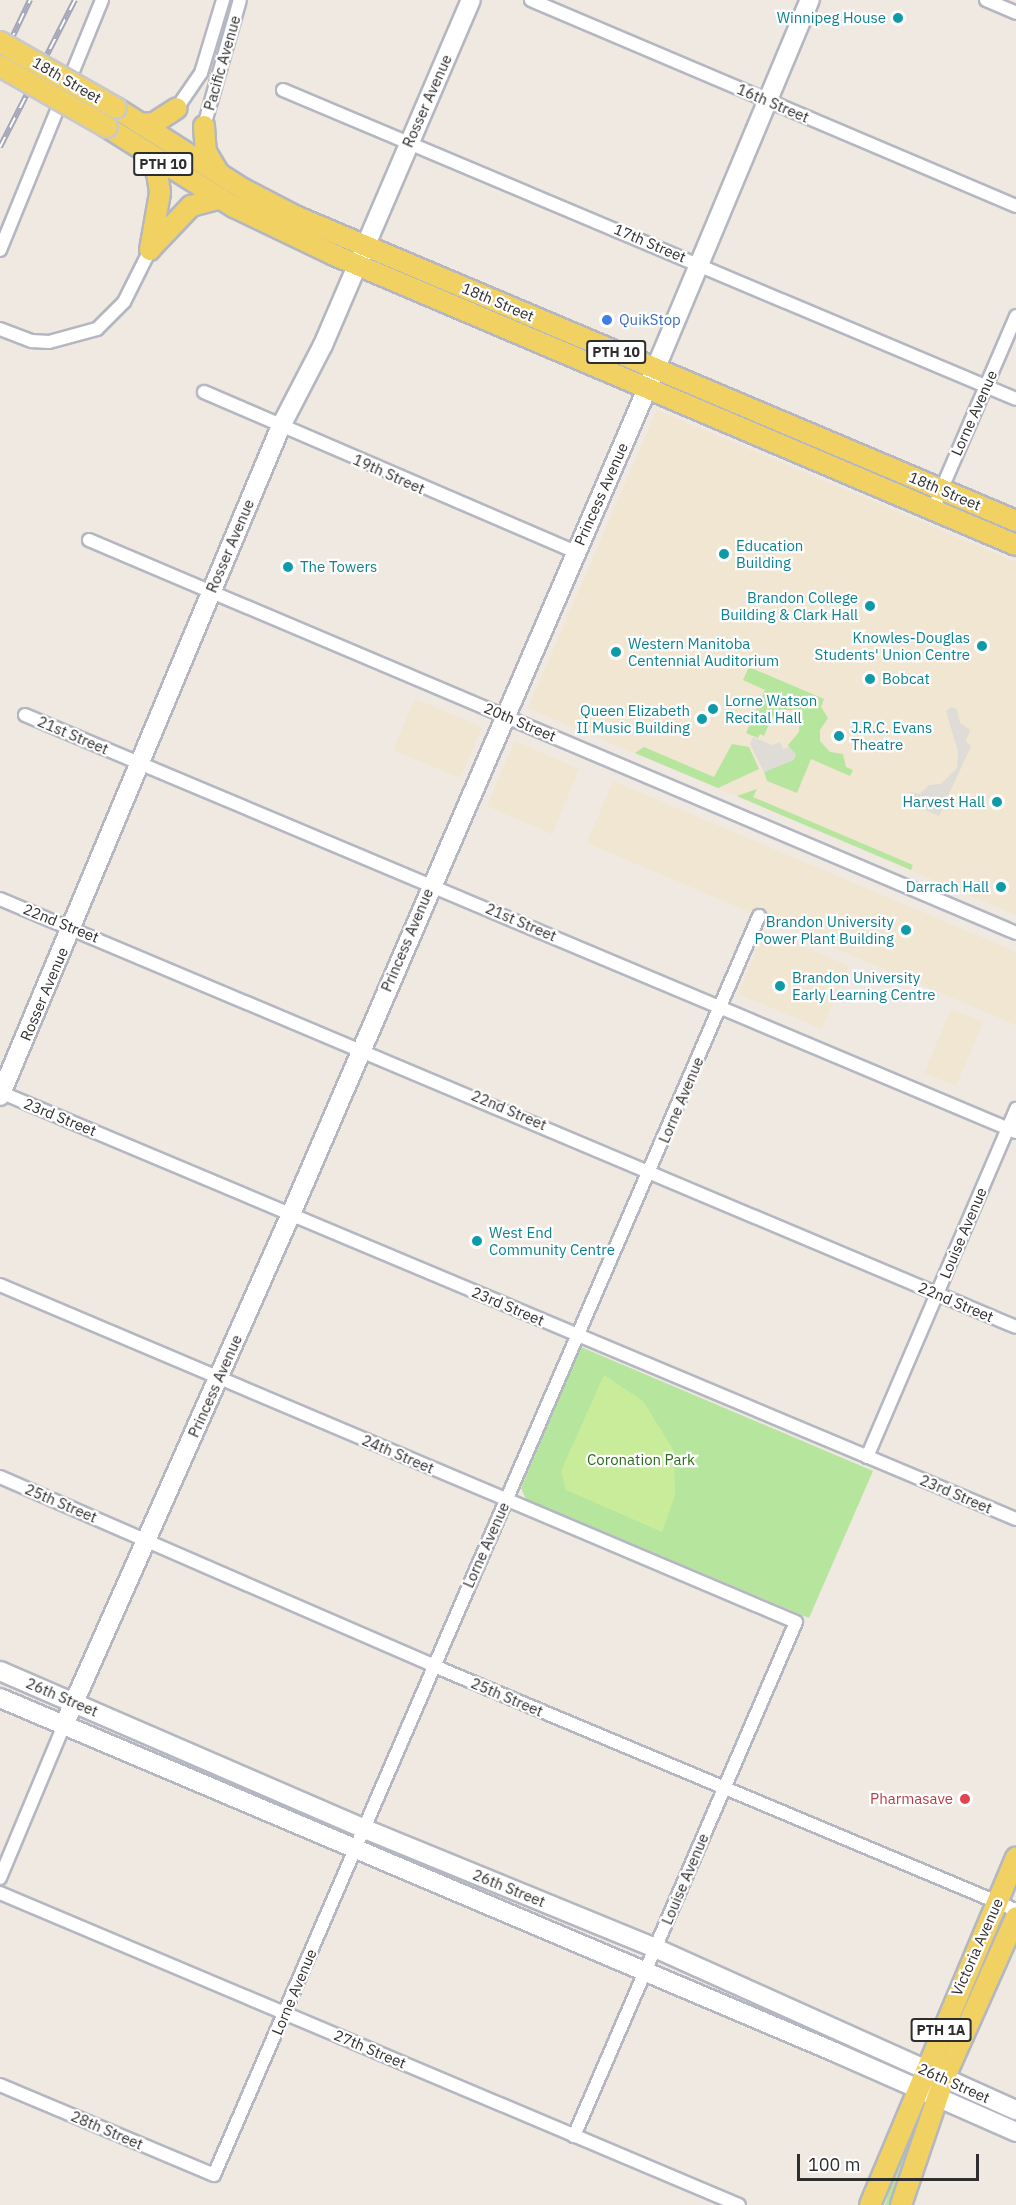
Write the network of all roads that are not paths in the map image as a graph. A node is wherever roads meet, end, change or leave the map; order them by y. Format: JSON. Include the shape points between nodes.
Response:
{"nodes":[{"id":1,"x":102,"y":0,"type":"edge"},
{"id":2,"x":224,"y":0,"type":"edge"},
{"id":3,"x":240,"y":0,"type":"edge"},
{"id":4,"x":471,"y":0,"type":"edge"},
{"id":5,"x":531,"y":0,"type":"edge"},
{"id":6,"x":810,"y":0,"type":"edge"},
{"id":7,"x":986,"y":0,"type":"edge"},
{"id":8,"x":1016,"y":13,"type":"edge"},
{"id":9,"x":0,"y":42,"type":"edge"},
{"id":10,"x":0,"y":66,"type":"edge"},
{"id":11,"x":284,"y":90,"type":"dead end"},
{"id":12,"x":768,"y":101,"type":"junction"},
{"id":13,"x":177,"y":108,"type":"joint"},
{"id":14,"x":141,"y":124,"type":"junction"},
{"id":15,"x":204,"y":126,"type":"joint"},
{"id":16,"x":409,"y":141,"type":"junction"},
{"id":17,"x":146,"y":152,"type":"junction"},
{"id":18,"x":220,"y":175,"type":"junction"},
{"id":19,"x":220,"y":198,"type":"junction"},
{"id":20,"x":1016,"y":206,"type":"edge"},
{"id":21,"x":366,"y":246,"type":"junction"},
{"id":22,"x":0,"y":250,"type":"edge"},
{"id":23,"x":150,"y":250,"type":"junction"},
{"id":24,"x":699,"y":264,"type":"junction"},
{"id":25,"x":358,"y":265,"type":"junction"},
{"id":26,"x":1016,"y":316,"type":"edge"},
{"id":27,"x":0,"y":329,"type":"edge"},
{"id":28,"x":655,"y":368,"type":"junction"},
{"id":29,"x":986,"y":386,"type":"junction"},
{"id":30,"x":647,"y":389,"type":"junction"},
{"id":31,"x":204,"y":392,"type":"dead end"},
{"id":32,"x":1016,"y":399,"type":"edge"},
{"id":33,"x":281,"y":426,"type":"junction"},
{"id":34,"x":941,"y":489,"type":"junction"},
{"id":35,"x":933,"y":509,"type":"junction"},
{"id":36,"x":1016,"y":521,"type":"edge"},
{"id":37,"x":90,"y":540,"type":"dead end"},
{"id":38,"x":1016,"y":545,"type":"edge"},
{"id":39,"x":576,"y":552,"type":"junction"},
{"id":40,"x":211,"y":591,"type":"junction"},
{"id":41,"x":25,"y":715,"type":"dead end"},
{"id":42,"x":505,"y":715,"type":"junction"},
{"id":43,"x":137,"y":762,"type":"junction"},
{"id":44,"x":431,"y":885,"type":"junction"},
{"id":45,"x":0,"y":899,"type":"edge"},
{"id":46,"x":759,"y":916,"type":"dead end"},
{"id":47,"x":73,"y":928,"type":"junction"},
{"id":48,"x":1016,"y":933,"type":"edge"},
{"id":49,"x":721,"y":1006,"type":"junction"},
{"id":50,"x":362,"y":1049,"type":"junction"},
{"id":51,"x":0,"y":1094,"type":"edge"},
{"id":52,"x":1016,"y":1109,"type":"edge"},
{"id":53,"x":1012,"y":1131,"type":"edge"},
{"id":54,"x":651,"y":1171,"type":"junction"},
{"id":55,"x":291,"y":1214,"type":"junction"},
{"id":56,"x":0,"y":1285,"type":"edge"},
{"id":57,"x":937,"y":1294,"type":"junction"},
{"id":58,"x":1016,"y":1327,"type":"edge"},
{"id":59,"x":577,"y":1336,"type":"junction"},
{"id":60,"x":219,"y":1378,"type":"junction"},
{"id":61,"x":867,"y":1457,"type":"junction"},
{"id":62,"x":0,"y":1477,"type":"edge"},
{"id":63,"x":507,"y":1499,"type":"junction"},
{"id":64,"x":1016,"y":1519,"type":"edge"},
{"id":65,"x":145,"y":1539,"type":"junction"},
{"id":66,"x":795,"y":1622,"type":"joint"},
{"id":67,"x":434,"y":1666,"type":"junction"},
{"id":68,"x":0,"y":1671,"type":"edge"},
{"id":69,"x":0,"y":1698,"type":"edge"},
{"id":70,"x":74,"y":1702,"type":"junction"},
{"id":71,"x":64,"y":1725,"type":"junction"},
{"id":72,"x":724,"y":1787,"type":"junction"},
{"id":73,"x":365,"y":1829,"type":"junction"},
{"id":74,"x":356,"y":1850,"type":"junction"},
{"id":75,"x":1016,"y":1857,"type":"edge"},
{"id":76,"x":0,"y":1878,"type":"edge"},
{"id":77,"x":0,"y":1893,"type":"edge"},
{"id":78,"x":996,"y":1903,"type":"junction"},
{"id":79,"x":1016,"y":1910,"type":"edge"},
{"id":80,"x":1016,"y":1917,"type":"edge"},
{"id":81,"x":655,"y":1948,"type":"junction"},
{"id":82,"x":645,"y":1971,"type":"junction"},
{"id":83,"x":285,"y":2012,"type":"junction"},
{"id":84,"x":921,"y":2079,"type":"junction"},
{"id":85,"x":0,"y":2085,"type":"edge"},
{"id":86,"x":942,"y":2088,"type":"junction"},
{"id":87,"x":1016,"y":2110,"type":"edge"},
{"id":88,"x":1016,"y":2132,"type":"edge"},
{"id":89,"x":574,"y":2136,"type":"junction"},
{"id":90,"x":214,"y":2175,"type":"joint"},
{"id":91,"x":739,"y":2205,"type":"edge"},
{"id":92,"x":870,"y":2205,"type":"edge"},
{"id":93,"x":901,"y":2205,"type":"edge"}],
"edges":[{"from":1,"to":22,"type":"street"},
{"from":2,"to":13,"type":"street","name":"Pacific Avenue","via":[[201,73]]},
{"from":3,"to":15,"type":"street","name":"Pacific Avenue"},
{"from":4,"to":16,"type":"street","name":"Rosser Avenue"},
{"from":5,"to":12,"type":"street","name":"16th Street"},
{"from":6,"to":12,"type":"street","name":"Princess Avenue"},
{"from":7,"to":8,"type":"street"},
{"from":9,"to":14,"type":"main road","name":"18th Street","number":"PTH 10","bridge":true},
{"from":10,"to":17,"type":"main road","name":"18th Street","number":"PTH 10","bridge":true},
{"from":11,"to":16,"type":"street","name":"17th Street"},
{"from":12,"to":20,"type":"street","name":"16th Street"},
{"from":12,"to":24,"type":"street","name":"Princess Avenue"},
{"from":13,"to":14,"type":"main road","via":[[154,123]]},
{"from":14,"to":18,"type":"main road","name":"18th Street","number":"PTH 10"},
{"from":15,"to":18,"type":"main road","via":[[206,152]]},
{"from":16,"to":21,"type":"street","name":"Rosser Avenue"},
{"from":16,"to":24,"type":"street","name":"17th Street"},
{"from":17,"to":19,"type":"main road","name":"18th Street","number":"PTH 10"},
{"from":17,"to":23,"type":"main road","via":[[158,173],[160,193]]},
{"from":18,"to":21,"type":"main road","name":"18th Street","number":"PTH 10","via":[[270,204]]},
{"from":19,"to":23,"type":"main road","via":[[191,206]]},
{"from":19,"to":25,"type":"main road","name":"18th Street","number":"PTH 10"},
{"from":21,"to":25,"type":"street","name":"Rosser Avenue"},
{"from":21,"to":28,"type":"main road","name":"18th Street","number":"PTH 10"},
{"from":23,"to":27,"type":"street","via":[[124,302],[97,329],[49,342],[25,339]]},
{"from":24,"to":28,"type":"street","name":"Princess Avenue"},
{"from":24,"to":29,"type":"street","name":"17th Street"},
{"from":25,"to":30,"type":"main road","name":"18th Street","number":"PTH 10"},
{"from":25,"to":33,"type":"street","name":"Rosser Avenue"},
{"from":26,"to":29,"type":"street","name":"Lorne Avenue"},
{"from":28,"to":30,"type":"street","name":"Princess Avenue"},
{"from":28,"to":34,"type":"main road","name":"18th Street","number":"PTH 10"},
{"from":29,"to":32,"type":"street","name":"17th Street"},
{"from":29,"to":34,"type":"street","name":"Lorne Avenue"},
{"from":30,"to":35,"type":"main road","name":"18th Street","number":"PTH 10"},
{"from":30,"to":39,"type":"street","name":"Princess Avenue"},
{"from":31,"to":33,"type":"street","name":"19th Street"},
{"from":33,"to":39,"type":"street","name":"19th Street"},
{"from":33,"to":40,"type":"street","name":"Rosser Avenue"},
{"from":34,"to":35,"type":"street","name":"Lorne Avenue"},
{"from":34,"to":36,"type":"main road","name":"18th Street","number":"PTH 10"},
{"from":35,"to":38,"type":"main road","name":"18th Street","number":"PTH 10"},
{"from":37,"to":40,"type":"street","name":"20th Street"},
{"from":39,"to":42,"type":"street","name":"Princess Avenue"},
{"from":40,"to":42,"type":"street","name":"20th Street"},
{"from":40,"to":43,"type":"street","name":"Rosser Avenue"},
{"from":41,"to":43,"type":"street","name":"21st Street"},
{"from":42,"to":44,"type":"street","name":"Princess Avenue"},
{"from":42,"to":48,"type":"street","name":"20th Street"},
{"from":43,"to":44,"type":"street","name":"21st Street"},
{"from":43,"to":47,"type":"street","name":"Rosser Avenue"},
{"from":44,"to":49,"type":"street","name":"21st Street"},
{"from":44,"to":50,"type":"street","name":"Princess Avenue"},
{"from":45,"to":47,"type":"street","name":"22nd Street"},
{"from":46,"to":49,"type":"street","name":"Lorne Avenue"},
{"from":47,"to":50,"type":"street","name":"22nd Street"},
{"from":47,"to":51,"type":"street","name":"Rosser Avenue"},
{"from":49,"to":53,"type":"street","name":"21st Street"},
{"from":49,"to":54,"type":"street","name":"Lorne Avenue"},
{"from":50,"to":54,"type":"street","name":"22nd Street"},
{"from":50,"to":55,"type":"street","name":"Princess Avenue"},
{"from":51,"to":55,"type":"street","name":"23rd Street"},
{"from":52,"to":53,"type":"street","name":"Louise Avenue"},
{"from":53,"to":57,"type":"street","name":"Louise Avenue"},
{"from":54,"to":57,"type":"street","name":"22nd Street"},
{"from":54,"to":59,"type":"street","name":"Lorne Avenue"},
{"from":55,"to":59,"type":"street","name":"23rd Street"},
{"from":55,"to":60,"type":"street","name":"Princess Avenue"},
{"from":56,"to":60,"type":"street","name":"24th Street"},
{"from":57,"to":58,"type":"street","name":"22nd Street"},
{"from":57,"to":61,"type":"street","name":"Louise Avenue"},
{"from":59,"to":61,"type":"street","name":"23rd Street"},
{"from":59,"to":63,"type":"street","name":"Lorne Avenue"},
{"from":60,"to":63,"type":"street","name":"24th Street"},
{"from":60,"to":65,"type":"street","name":"Princess Avenue"},
{"from":61,"to":64,"type":"street","name":"23rd Street"},
{"from":62,"to":65,"type":"street","name":"25th Street"},
{"from":63,"to":66,"type":"street","name":"24th Street"},
{"from":63,"to":67,"type":"street","name":"Lorne Avenue"},
{"from":65,"to":67,"type":"street","name":"25th Street"},
{"from":65,"to":70,"type":"street","name":"Princess Avenue"},
{"from":66,"to":72,"type":"street","name":"Louise Avenue"},
{"from":67,"to":72,"type":"street","name":"25th Street"},
{"from":67,"to":73,"type":"street","name":"Lorne Avenue"},
{"from":68,"to":70,"type":"street","name":"26th Street"},
{"from":69,"to":71,"type":"street","name":"26th Street"},
{"from":70,"to":71,"type":"street","name":"Princess Avenue"},
{"from":70,"to":73,"type":"street","name":"26th Street"},
{"from":71,"to":74,"type":"street","name":"26th Street"},
{"from":71,"to":76,"type":"street","name":"Princess Avenue"},
{"from":72,"to":78,"type":"street","name":"25th Street"},
{"from":72,"to":81,"type":"street","name":"Louise Avenue"},
{"from":73,"to":74,"type":"street","name":"Lorne Avenue"},
{"from":73,"to":81,"type":"street","name":"26th Street"},
{"from":74,"to":82,"type":"street","name":"26th Street"},
{"from":74,"to":83,"type":"street","name":"Lorne Avenue"},
{"from":75,"to":78,"type":"main road","name":"Victoria Avenue","number":"PTH 1A"},
{"from":77,"to":83,"type":"street","name":"27th Street"},
{"from":78,"to":79,"type":"street","name":"25th Street"},
{"from":78,"to":84,"type":"main road","name":"Victoria Avenue","number":"PTH 1A"},
{"from":80,"to":86,"type":"main road","name":"Victoria Avenue","number":"PTH 1A"},
{"from":81,"to":82,"type":"street","name":"Louise Avenue"},
{"from":81,"to":84,"type":"street","name":"26th Street"},
{"from":82,"to":84,"type":"street","name":"26th Street"},
{"from":82,"to":89,"type":"street","name":"Louise Avenue"},
{"from":83,"to":89,"type":"street","name":"27th Street"},
{"from":83,"to":90,"type":"street","name":"Lorne Avenue"},
{"from":84,"to":86,"type":"street","name":"26th Street"},
{"from":84,"to":92,"type":"main road","name":"Victoria Avenue","number":"PTH 1A"},
{"from":85,"to":90,"type":"street","name":"28th Street"},
{"from":86,"to":87,"type":"street","name":"26th Street"},
{"from":86,"to":88,"type":"street","name":"26th Street"},
{"from":86,"to":93,"type":"main road","name":"Victoria Avenue","number":"PTH 1A"},
{"from":89,"to":91,"type":"street","name":"27th Street"}]}
